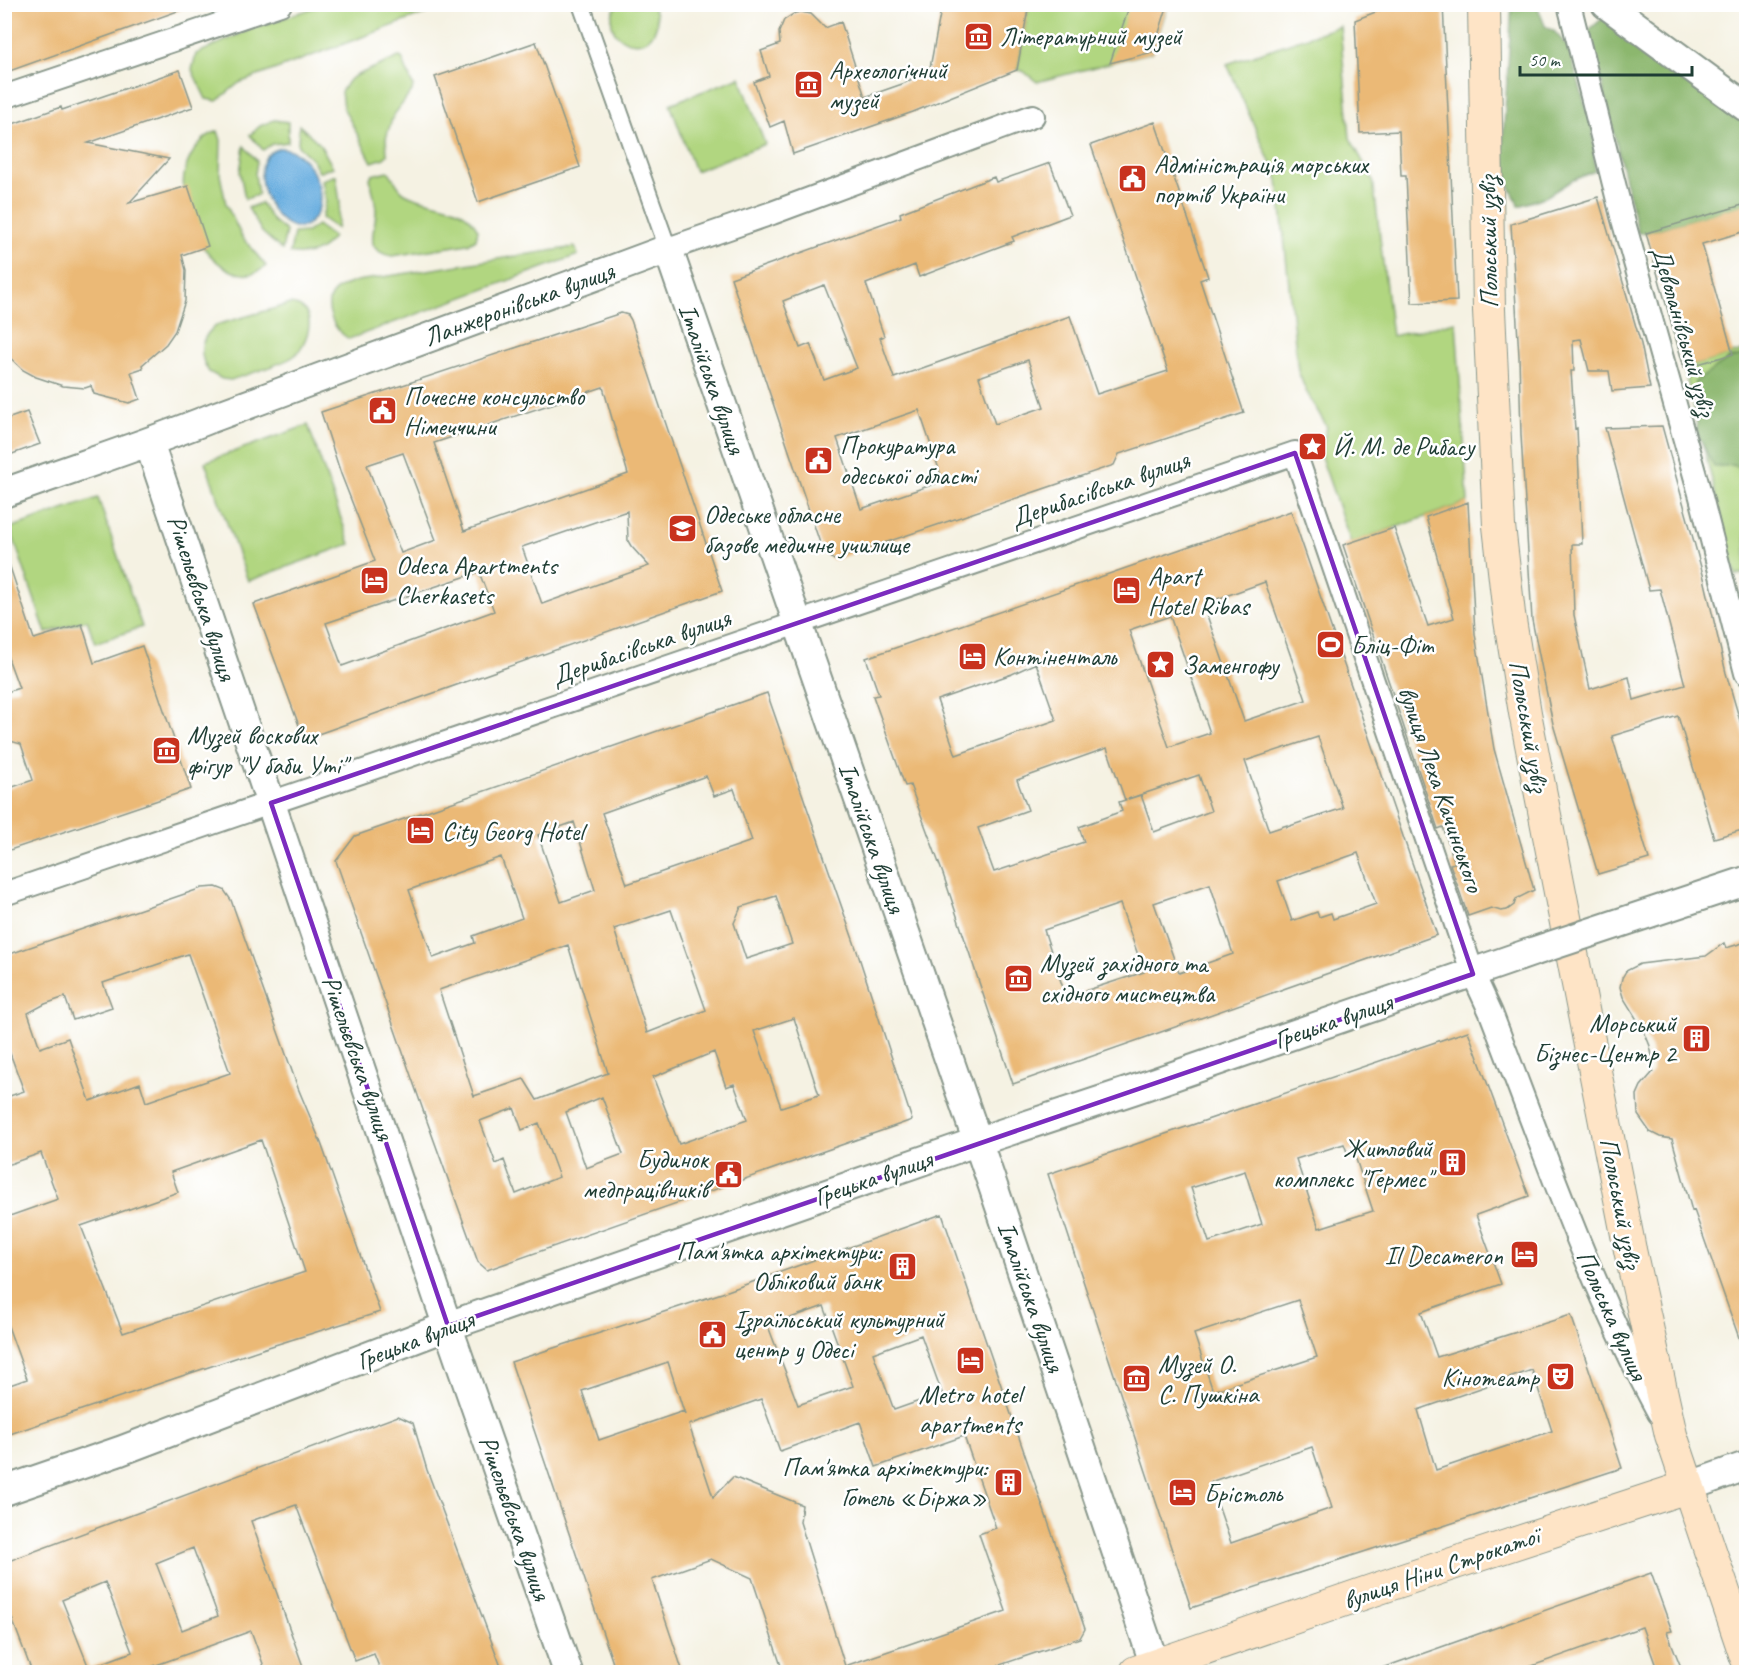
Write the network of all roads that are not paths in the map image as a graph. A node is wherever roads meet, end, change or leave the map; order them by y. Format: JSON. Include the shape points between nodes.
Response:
{"nodes":[{"id":1,"x":280,"y":4,"type":"edge"},
{"id":2,"x":580,"y":4,"type":"edge"},
{"id":3,"x":1484,"y":4,"type":"edge"},
{"id":4,"x":1569,"y":4,"type":"edge"},
{"id":5,"x":1606,"y":4,"type":"edge"},
{"id":6,"x":4,"y":97,"type":"edge"},
{"id":7,"x":1746,"y":107,"type":"edge"},
{"id":8,"x":1033,"y":116,"type":"dead end"},
{"id":9,"x":668,"y":249,"type":"junction"},
{"id":10,"x":149,"y":443,"type":"junction"},
{"id":11,"x":1295,"y":453,"type":"joint"},
{"id":12,"x":4,"y":493,"type":"edge"},
{"id":13,"x":797,"y":623,"type":"junction"},
{"id":14,"x":1746,"y":673,"type":"edge"},
{"id":15,"x":271,"y":803,"type":"junction"},
{"id":16,"x":1746,"y":881,"type":"edge"},
{"id":17,"x":4,"y":894,"type":"edge"},
{"id":18,"x":1473,"y":974,"type":"junction"},
{"id":19,"x":976,"y":1142,"type":"junction"},
{"id":20,"x":448,"y":1326,"type":"junction"},
{"id":21,"x":1671,"y":1435,"type":"junction"},
{"id":22,"x":1746,"y":1466,"type":"edge"},
{"id":23,"x":1687,"y":1487,"type":"junction"},
{"id":24,"x":4,"y":1491,"type":"edge"},
{"id":25,"x":1746,"y":1657,"type":"edge"},
{"id":26,"x":1150,"y":1670,"type":"edge"},
{"id":27,"x":568,"y":1672,"type":"edge"}],
"edges":[{"from":1,"to":6,"type":"street"},
{"from":2,"to":9,"type":"street","name":"Італійська вулиця"},
{"from":3,"to":21,"type":"main road","name":"Польський узвіз","via":[[1488,310],[1499,526],[1509,614],[1628,1239]]},
{"from":4,"to":14,"type":"street","name":"Деволанівський узвіз"},
{"from":5,"to":7,"type":"street"},
{"from":8,"to":9,"type":"street","name":"Ланжеронівська вулиця"},
{"from":9,"to":10,"type":"street","name":"Ланжеронівська вулиця"},
{"from":9,"to":13,"type":"street","name":"Італійська вулиця"},
{"from":10,"to":12,"type":"street","name":"Ланжеронівська вулиця"},
{"from":10,"to":15,"type":"street","name":"Рішельєвська вулиця"},
{"from":11,"to":13,"type":"street","name":"Дерибасівська вулиця"},
{"from":11,"to":18,"type":"street","name":"вулиця Леха Качинського"},
{"from":13,"to":15,"type":"street","name":"Дерибасівська вулиця"},
{"from":13,"to":19,"type":"street","name":"Італійська вулиця"},
{"from":15,"to":17,"type":"street","name":"Дерибасівська вулиця"},
{"from":15,"to":20,"type":"street","name":"Рішельєвська вулиця"},
{"from":16,"to":18,"type":"street","name":"Грецька вулиця","bridge":true},
{"from":18,"to":19,"type":"street","name":"Грецька вулиця"},
{"from":18,"to":21,"type":"street","name":"Польська вулиця","via":[[1598,1290]]},
{"from":19,"to":20,"type":"street","name":"Грецька вулиця"},
{"from":19,"to":26,"type":"street","name":"Італійська вулиця","via":[[1079,1437]]},
{"from":20,"to":24,"type":"street","name":"Грецька вулиця"},
{"from":20,"to":27,"type":"street","name":"Рішельєвська вулиця"},
{"from":21,"to":23,"type":"main road","name":"Польська вулиця"},
{"from":22,"to":23,"type":"street","name":"вулиця Ніни Строкатої"},
{"from":23,"to":25,"type":"main road","name":"Польська вулиця"},
{"from":23,"to":26,"type":"main road","name":"вулиця Ніни Строкатої","via":[[1397,1582]]}]}
